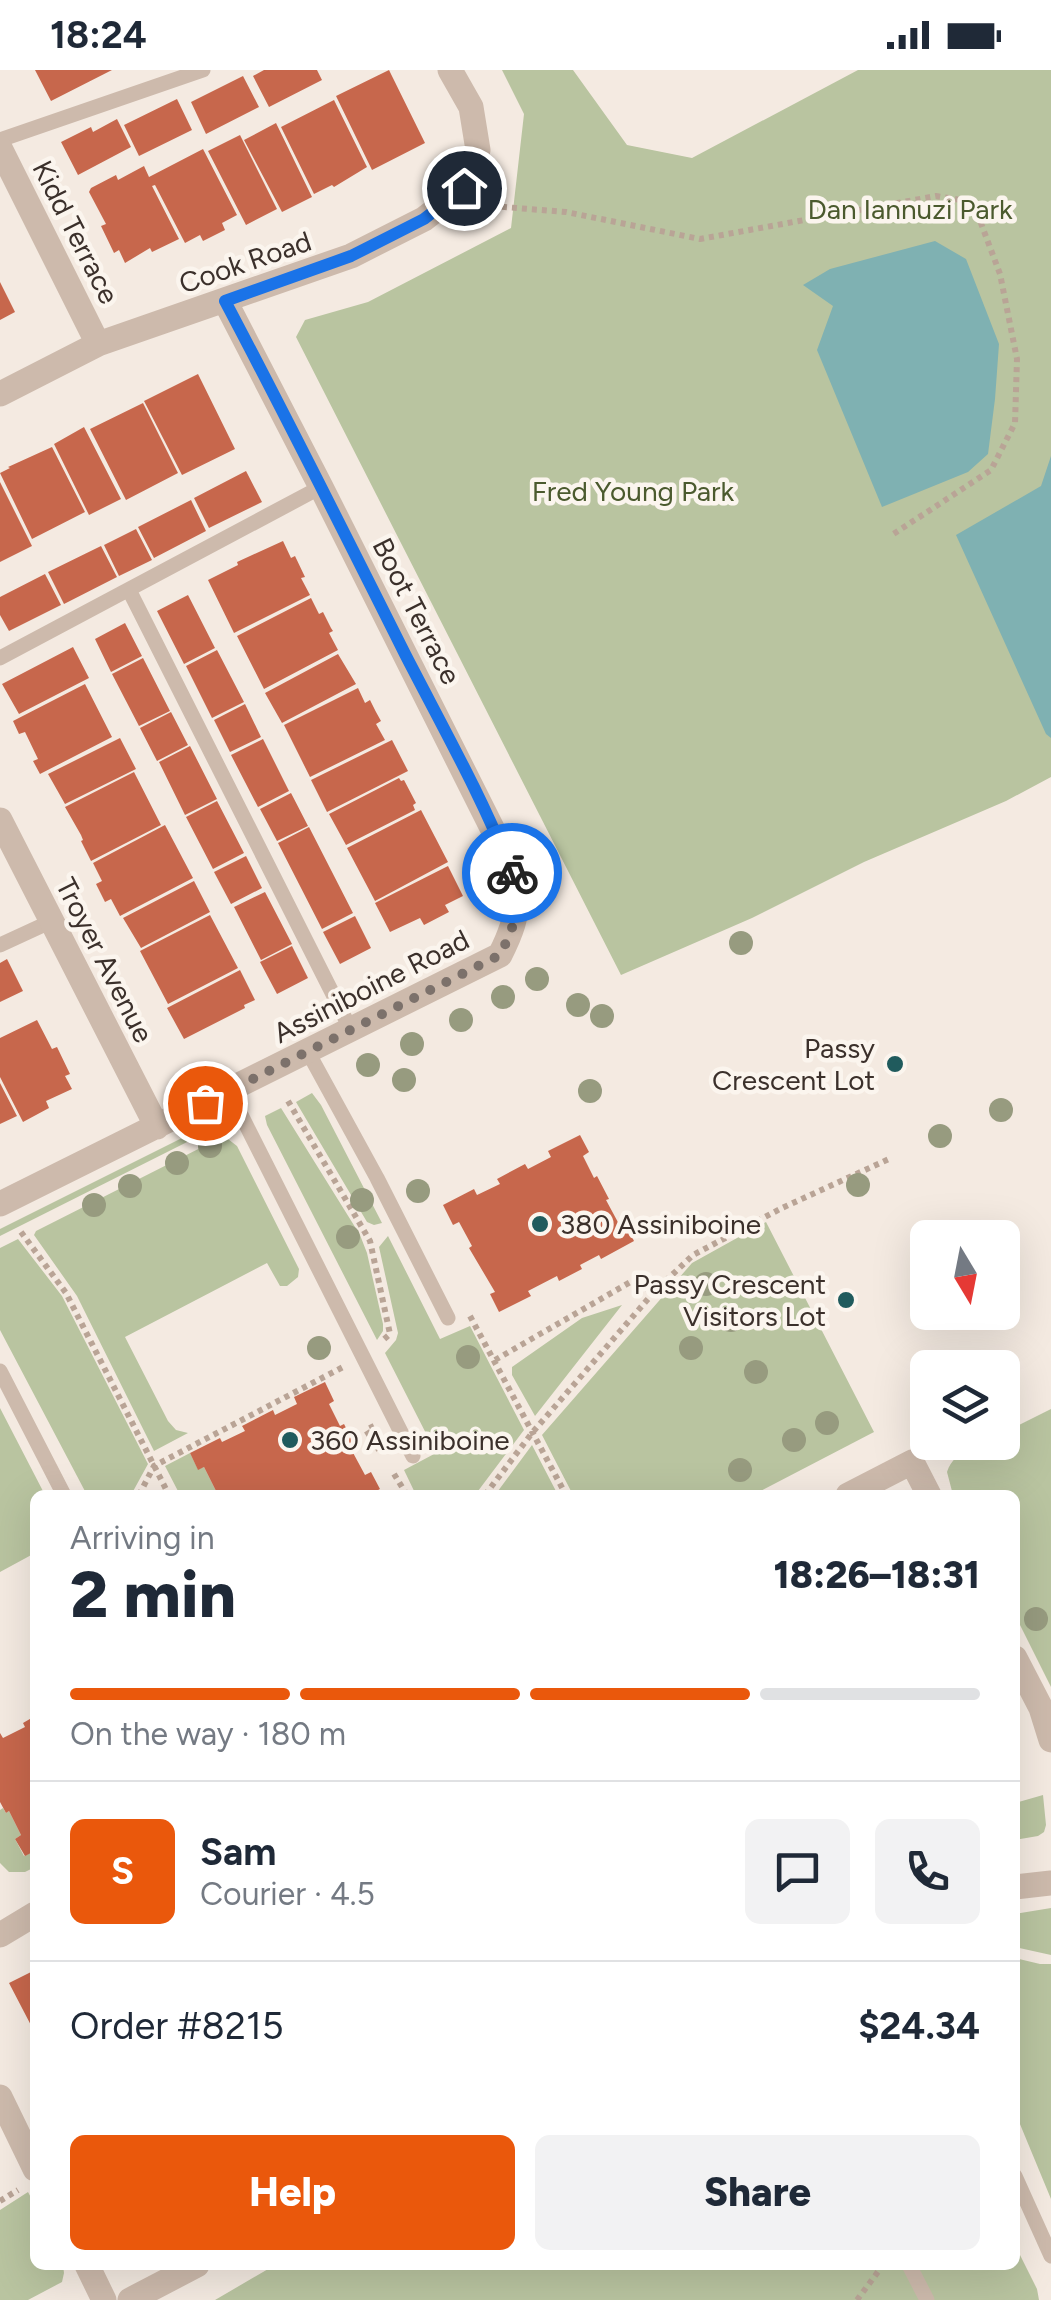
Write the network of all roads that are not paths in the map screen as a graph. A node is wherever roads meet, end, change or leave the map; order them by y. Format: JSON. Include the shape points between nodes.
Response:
{"nodes":[{"id":1,"x":202,"y":70,"type":"edge"},
{"id":2,"x":450,"y":70,"type":"edge"},
{"id":3,"x":0,"y":140,"type":"edge"},
{"id":4,"x":0,"y":148,"type":"edge"},
{"id":5,"x":225,"y":301,"type":"junction"},
{"id":6,"x":98,"y":344,"type":"junction"},
{"id":7,"x":0,"y":394,"type":"edge"},
{"id":8,"x":321,"y":487,"type":"junction"},
{"id":9,"x":129,"y":590,"type":"junction"},
{"id":10,"x":0,"y":658,"type":"edge"},
{"id":11,"x":0,"y":820,"type":"edge"},
{"id":12,"x":52,"y":921,"type":"junction"},
{"id":13,"x":0,"y":945,"type":"edge"},
{"id":14,"x":500,"y":955,"type":"joint"},
{"id":15,"x":351,"y":1030,"type":"junction"},
{"id":16,"x":308,"y":1052,"type":"junction"},
{"id":17,"x":229,"y":1092,"type":"junction"},
{"id":18,"x":157,"y":1127,"type":"junction"},
{"id":19,"x":0,"y":1204,"type":"edge"},
{"id":20,"x":448,"y":1318,"type":"road end"},
{"id":21,"x":0,"y":1372,"type":"edge"},
{"id":22,"x":413,"y":1456,"type":"dead end"},
{"id":23,"x":61,"y":1490,"type":"edge"},
{"id":24,"x":858,"y":1490,"type":"edge"},
{"id":25,"x":926,"y":1490,"type":"edge"},
{"id":26,"x":1020,"y":1668,"type":"edge"},
{"id":27,"x":1051,"y":1740,"type":"edge"},
{"id":28,"x":1051,"y":1882,"type":"edge"},
{"id":29,"x":1020,"y":1886,"type":"edge"},
{"id":30,"x":30,"y":1917,"type":"edge"},
{"id":31,"x":0,"y":1935,"type":"edge"},
{"id":32,"x":0,"y":2097,"type":"edge"},
{"id":33,"x":29,"y":2178,"type":"edge"},
{"id":34,"x":1020,"y":2187,"type":"edge"},
{"id":35,"x":1051,"y":2256,"type":"edge"},
{"id":36,"x":89,"y":2270,"type":"edge"},
{"id":37,"x":187,"y":2270,"type":"edge"},
{"id":38,"x":912,"y":2270,"type":"edge"},
{"id":39,"x":104,"y":2300,"type":"edge"},
{"id":40,"x":130,"y":2300,"type":"edge"},
{"id":41,"x":927,"y":2300,"type":"edge"}],
"edges":[{"from":1,"to":3,"type":"lane"},
{"from":2,"to":5,"type":"street","name":"Cook Road","via":[[471,106],[478,150],[464,188],[424,219],[351,256]]},
{"from":4,"to":6,"type":"street","name":"Kidd Terrace"},
{"from":5,"to":6,"type":"street","name":"Cook Road"},
{"from":5,"to":8,"type":"street","name":"Boot Terrace"},
{"from":6,"to":7,"type":"street","name":"Cook Road"},
{"from":8,"to":9,"type":"lane"},
{"from":8,"to":14,"type":"street","name":"Boot Terrace","via":[[502,846],[518,905]]},
{"from":9,"to":10,"type":"lane"},
{"from":9,"to":15,"type":"lane"},
{"from":11,"to":12,"type":"street","name":"Troyer Avenue"},
{"from":12,"to":13,"type":"lane"},
{"from":12,"to":18,"type":"street","name":"Troyer Avenue"},
{"from":14,"to":15,"type":"street","name":"Assiniboine Road"},
{"from":15,"to":16,"type":"street","name":"Assiniboine Road"},
{"from":16,"to":17,"type":"street","name":"Assiniboine Road"},
{"from":16,"to":20,"type":"lane"},
{"from":17,"to":18,"type":"street","name":"Assiniboine Road"},
{"from":17,"to":22,"type":"lane"},
{"from":18,"to":19,"type":"street","name":"Assiniboine Road"},
{"from":21,"to":23,"type":"lane"},
{"from":24,"to":25,"type":"street","via":[[912,1462]]},
{"from":26,"to":27,"type":"street"},
{"from":28,"to":29,"type":"street"},
{"from":30,"to":31,"type":"street"},
{"from":32,"to":33,"type":"street"},
{"from":34,"to":35,"type":"lane"},
{"from":36,"to":39,"type":"street"},
{"from":37,"to":40,"type":"street"},
{"from":38,"to":41,"type":"lane"}]}
